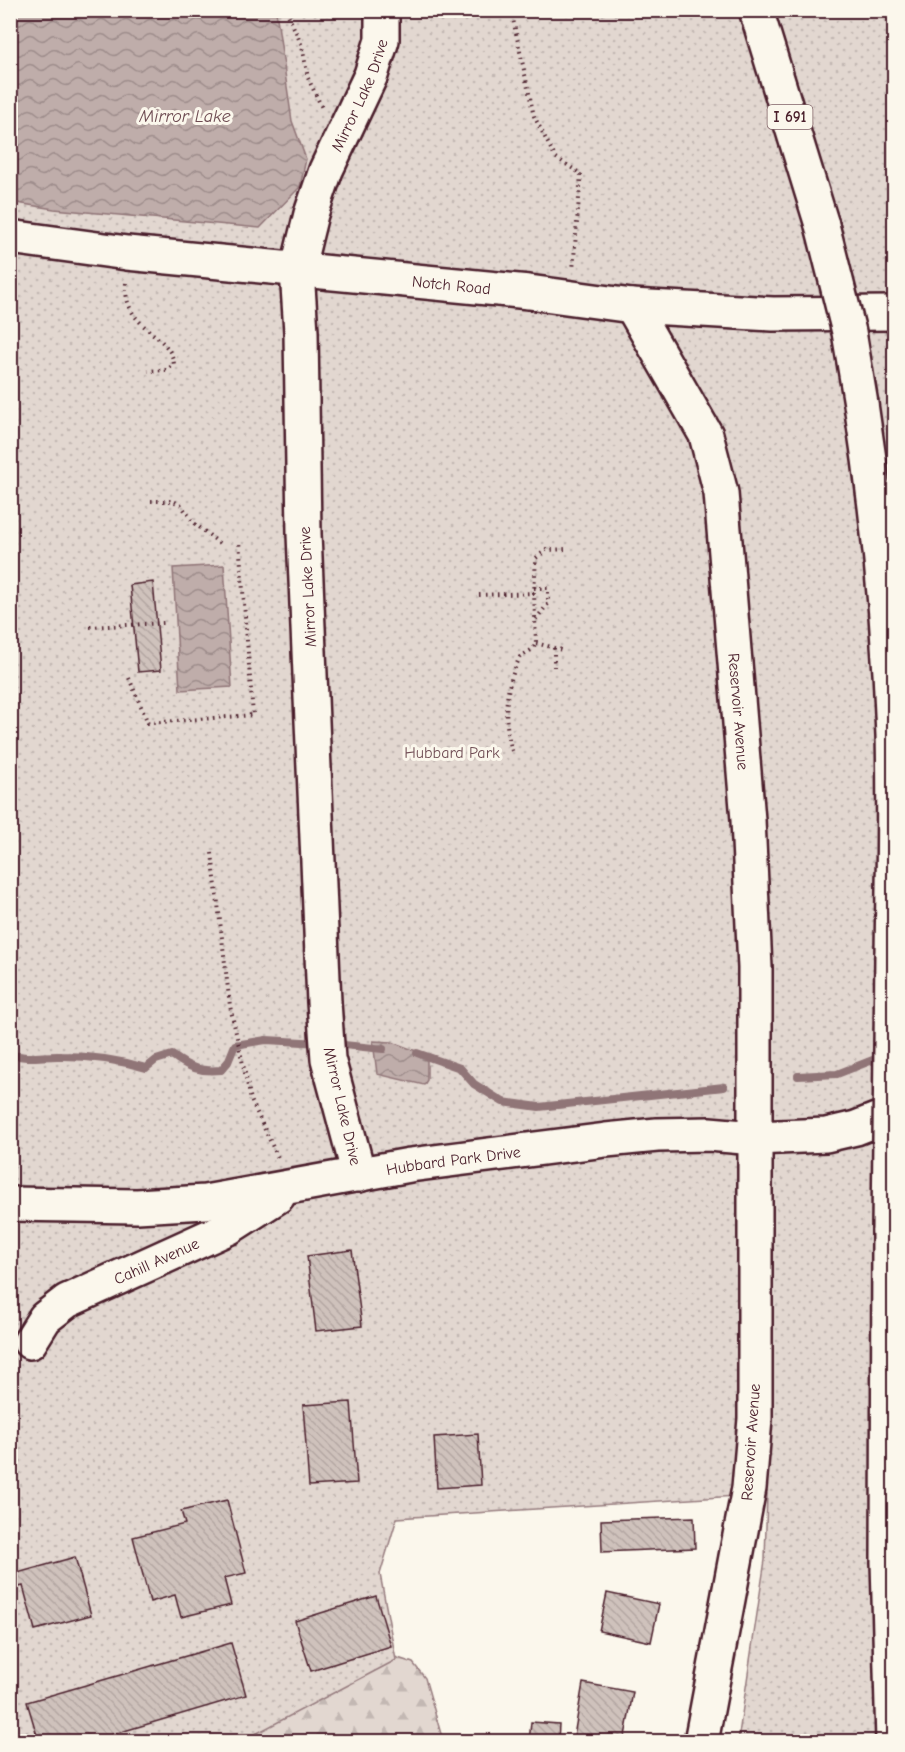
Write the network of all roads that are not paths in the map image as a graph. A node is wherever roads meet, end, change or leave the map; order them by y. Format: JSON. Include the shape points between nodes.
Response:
{"nodes":[{"id":1,"x":382,"y":10,"type":"edge"},
{"id":2,"x":756,"y":10,"type":"edge"},
{"id":3,"x":10,"y":237,"type":"edge"},
{"id":4,"x":297,"y":271,"type":"junction"},
{"id":5,"x":632,"y":306,"type":"junction"},
{"id":6,"x":894,"y":314,"type":"edge"},
{"id":7,"x":894,"y":1113,"type":"edge"},
{"id":8,"x":755,"y":1138,"type":"junction"},
{"id":9,"x":359,"y":1175,"type":"junction"},
{"id":10,"x":292,"y":1188,"type":"junction"},
{"id":11,"x":10,"y":1204,"type":"edge"},
{"id":12,"x":30,"y":1342,"type":"dead end"},
{"id":13,"x":701,"y":1742,"type":"edge"},
{"id":14,"x":893,"y":1742,"type":"edge"}],
"edges":[{"from":1,"to":4,"type":"main road","name":"Mirror Lake Drive","via":[[382,40],[371,75],[311,214]]},
{"from":2,"to":14,"type":"main road","number":"I 691","bridge":true,"via":[[822,225],[849,332],[878,531],[888,651],[894,789],[888,1562]]},
{"from":3,"to":4,"type":"main road","name":"Notch Road"},
{"from":4,"to":5,"type":"main road","name":"Notch Road"},
{"from":4,"to":9,"type":"main road","name":"Mirror Lake Drive","via":[[324,1002],[328,1059]]},
{"from":5,"to":6,"type":"main road","name":"Notch Road","via":[[773,314]]},
{"from":5,"to":8,"type":"main road","name":"Reservoir Avenue","via":[[706,435],[721,493],[748,820],[755,968]]},
{"from":7,"to":8,"type":"main road","via":[[826,1135]]},
{"from":8,"to":9,"type":"main road","name":"Hubbard Park Drive","via":[[657,1135],[410,1165]]},
{"from":8,"to":13,"type":"main road","name":"Reservoir Avenue","via":[[755,1419],[750,1488]]},
{"from":9,"to":10,"type":"main road","name":"Hubbard Park Drive"},
{"from":10,"to":11,"type":"main road","name":"Hubbard Park Drive","via":[[160,1205]]},
{"from":10,"to":12,"type":"main road","name":"Cahill Avenue","via":[[228,1228],[67,1302],[45,1318]]}]}
